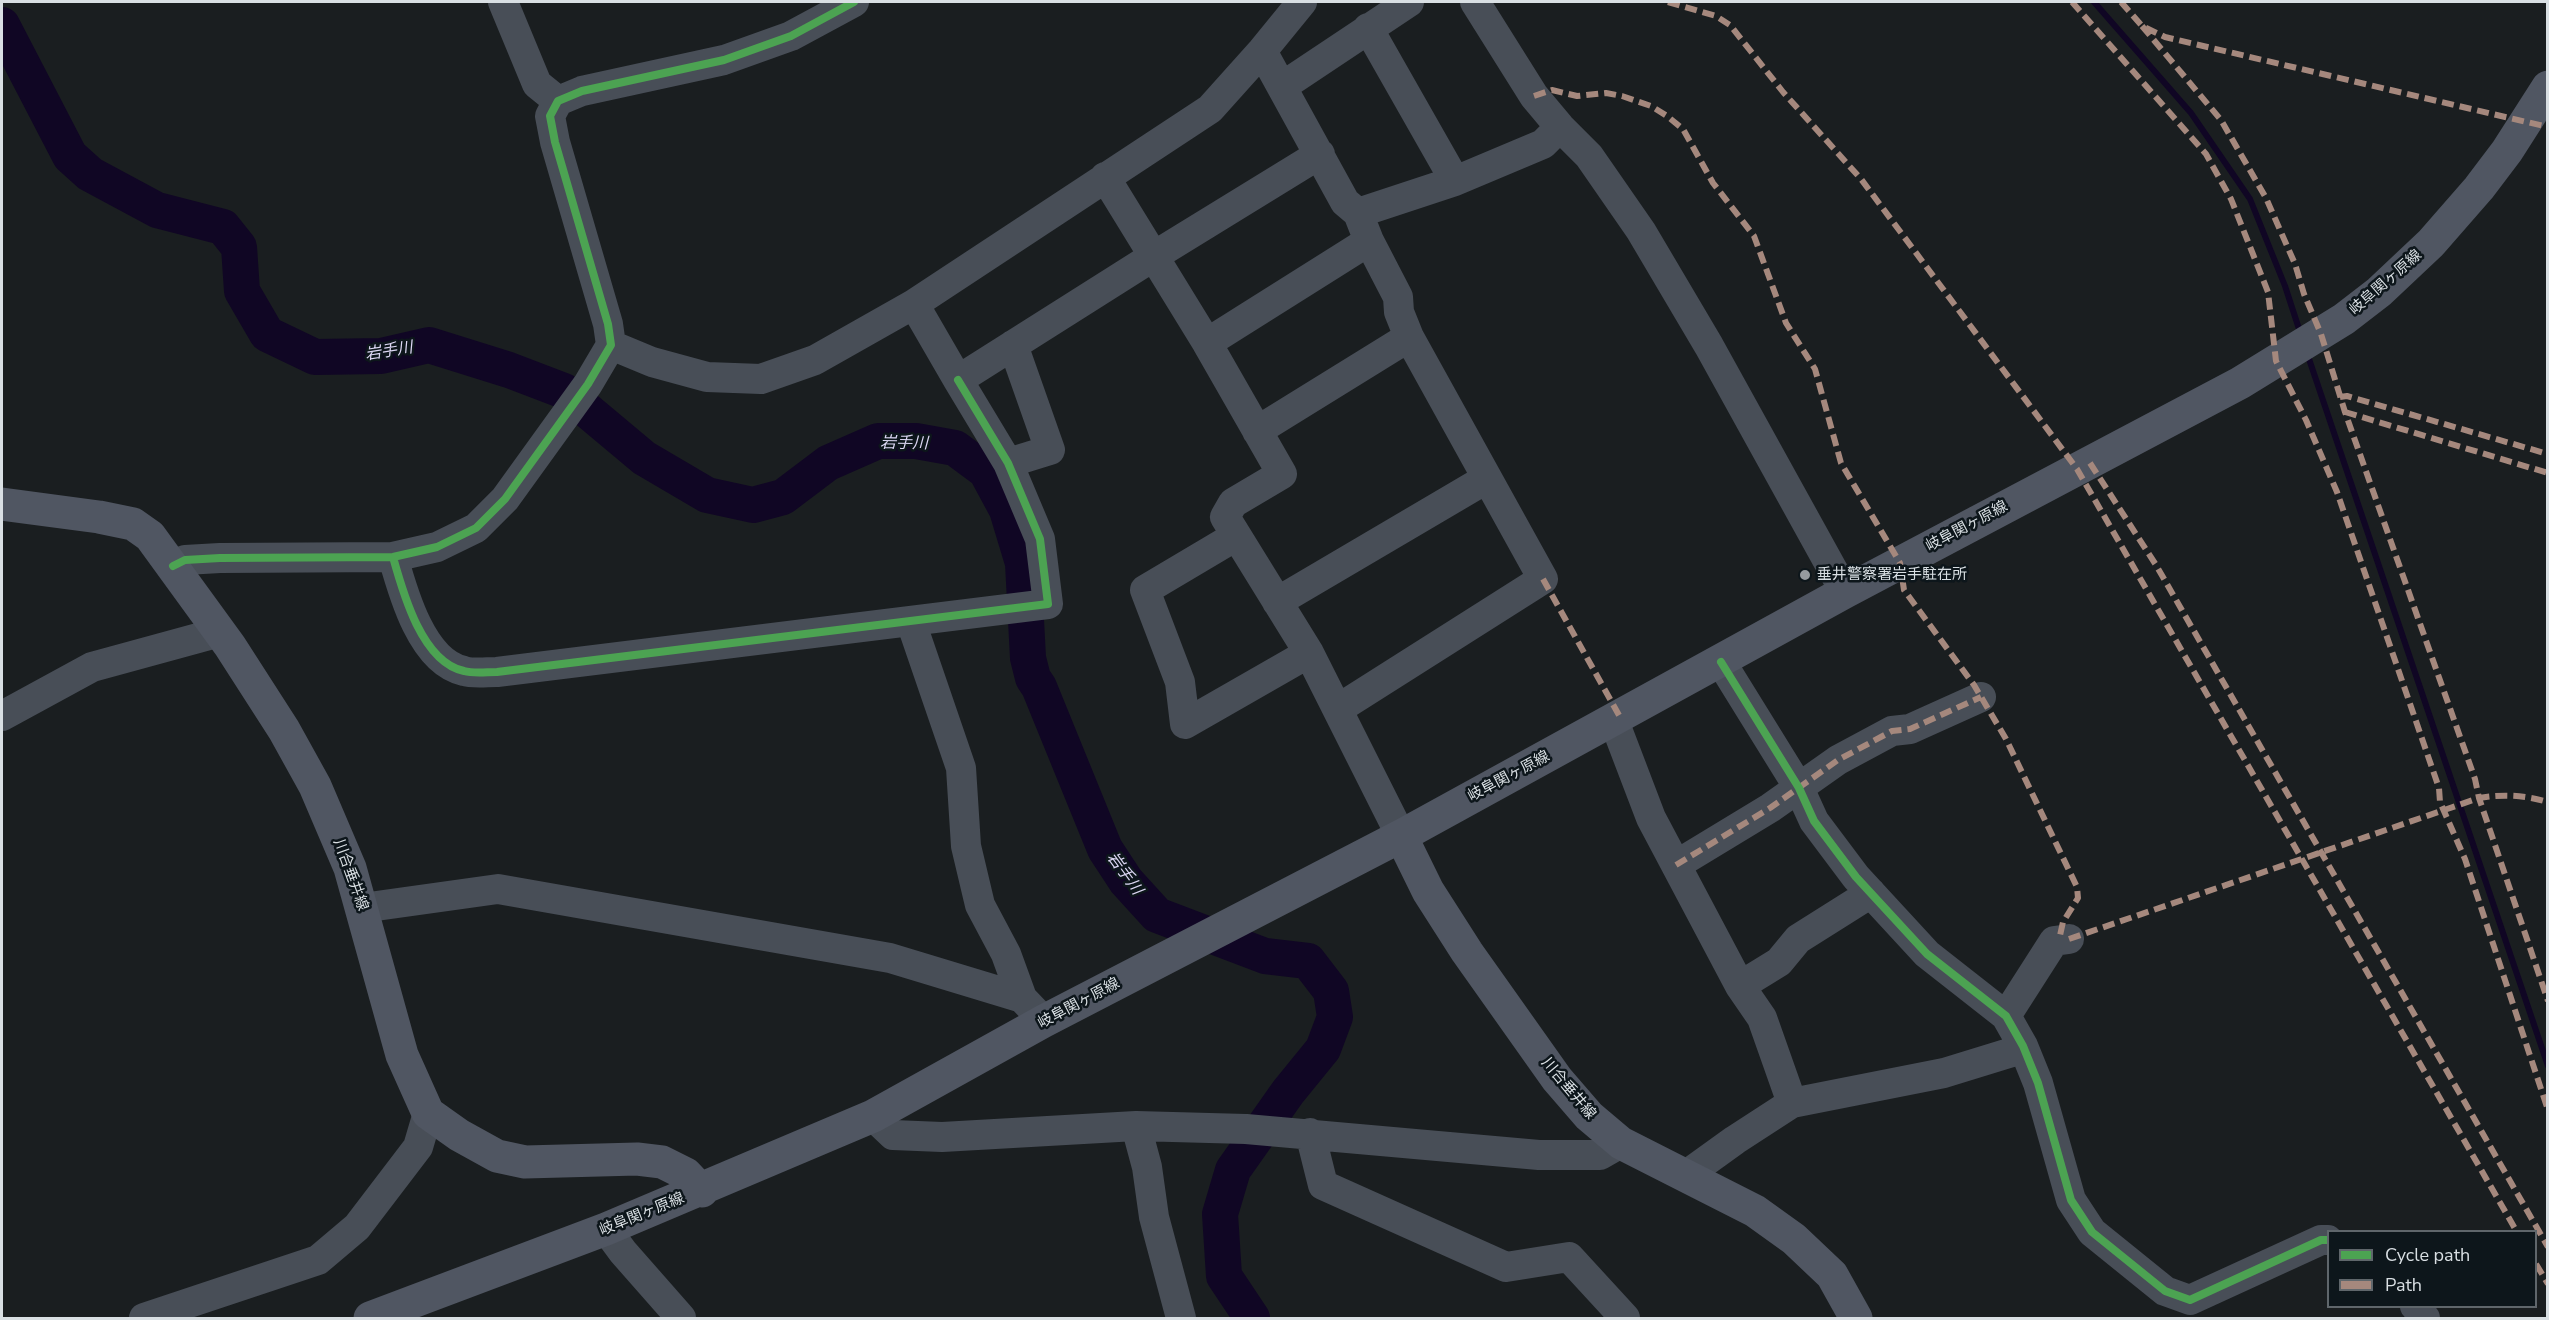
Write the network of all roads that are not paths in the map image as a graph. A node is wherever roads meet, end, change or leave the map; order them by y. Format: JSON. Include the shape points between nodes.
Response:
{"nodes":[{"id":1,"x":503,"y":2,"type":"edge"},
{"id":2,"x":854,"y":2,"type":"edge"},
{"id":3,"x":1302,"y":2,"type":"edge"},
{"id":4,"x":1409,"y":2,"type":"edge"},
{"id":5,"x":1475,"y":2,"type":"edge"},
{"id":6,"x":1368,"y":28,"type":"junction"},
{"id":7,"x":1262,"y":51,"type":"junction"},
{"id":8,"x":1283,"y":86,"type":"junction"},
{"id":9,"x":2547,"y":87,"type":"edge"},
{"id":10,"x":558,"y":101,"type":"junction"},
{"id":11,"x":1560,"y":127,"type":"junction"},
{"id":12,"x":1320,"y":154,"type":"junction"},
{"id":13,"x":1105,"y":177,"type":"junction"},
{"id":14,"x":1455,"y":181,"type":"junction"},
{"id":15,"x":1358,"y":213,"type":"junction"},
{"id":16,"x":1369,"y":241,"type":"junction"},
{"id":17,"x":1154,"y":256,"type":"junction"},
{"id":18,"x":914,"y":303,"type":"junction"},
{"id":19,"x":1409,"y":337,"type":"junction"},
{"id":20,"x":1207,"y":343,"type":"junction"},
{"id":21,"x":611,"y":345,"type":"junction"},
{"id":22,"x":1013,"y":345,"type":"junction"},
{"id":23,"x":958,"y":380,"type":"junction"},
{"id":24,"x":1257,"y":431,"type":"junction"},
{"id":25,"x":1008,"y":463,"type":"junction"},
{"id":26,"x":1486,"y":479,"type":"junction"},
{"id":27,"x":2,"y":504,"type":"edge"},
{"id":28,"x":1236,"y":536,"type":"junction"},
{"id":29,"x":393,"y":557,"type":"junction"},
{"id":30,"x":173,"y":566,"type":"junction"},
{"id":31,"x":1845,"y":592,"type":"junction"},
{"id":32,"x":1277,"y":602,"type":"junction"},
{"id":33,"x":911,"y":622,"type":"junction"},
{"id":34,"x":220,"y":632,"type":"junction"},
{"id":35,"x":1309,"y":653,"type":"junction"},
{"id":36,"x":1721,"y":662,"type":"junction"},
{"id":37,"x":1981,"y":697,"type":"dead end"},
{"id":38,"x":1338,"y":709,"type":"junction"},
{"id":39,"x":2,"y":716,"type":"edge"},
{"id":40,"x":1614,"y":721,"type":"junction"},
{"id":41,"x":1799,"y":788,"type":"junction"},
{"id":42,"x":1401,"y":836,"type":"junction"},
{"id":43,"x":1676,"y":865,"type":"junction"},
{"id":44,"x":1871,"y":893,"type":"junction"},
{"id":45,"x":362,"y":908,"type":"junction"},
{"id":46,"x":2069,"y":939,"type":"dead end"},
{"id":47,"x":1740,"y":986,"type":"junction"},
{"id":48,"x":1022,"y":998,"type":"junction"},
{"id":49,"x":2006,"y":1016,"type":"junction"},
{"id":50,"x":1044,"y":1022,"type":"junction"},
{"id":51,"x":2023,"y":1046,"type":"junction"},
{"id":52,"x":1792,"y":1102,"type":"junction"},
{"id":53,"x":428,"y":1113,"type":"junction"},
{"id":54,"x":873,"y":1116,"type":"junction"},
{"id":55,"x":1136,"y":1126,"type":"junction"},
{"id":56,"x":1303,"y":1133,"type":"junction"},
{"id":57,"x":1621,"y":1143,"type":"junction"},
{"id":58,"x":1686,"y":1176,"type":"junction"},
{"id":59,"x":702,"y":1191,"type":"junction"},
{"id":60,"x":606,"y":1229,"type":"junction"},
{"id":61,"x":2327,"y":1240,"type":"edge"},
{"id":62,"x":144,"y":1318,"type":"edge"},
{"id":63,"x":370,"y":1318,"type":"edge"},
{"id":64,"x":681,"y":1318,"type":"edge"},
{"id":65,"x":1181,"y":1318,"type":"edge"},
{"id":66,"x":1625,"y":1318,"type":"edge"},
{"id":67,"x":1856,"y":1318,"type":"edge"}],
"edges":[{"from":1,"to":10,"type":"street","via":[[537,84]]},
{"from":2,"to":10,"type":"street","via":[[791,36],[724,60],[582,91]]},
{"from":3,"to":7,"type":"street"},
{"from":4,"to":6,"type":"street"},
{"from":5,"to":11,"type":"street","via":[[1534,96]]},
{"from":6,"to":8,"type":"street"},
{"from":6,"to":14,"type":"street"},
{"from":7,"to":8,"type":"street"},
{"from":7,"to":13,"type":"street","via":[[1210,109]]},
{"from":8,"to":12,"type":"street"},
{"from":9,"to":31,"type":"main road","name":"岐阜関ヶ原線","via":[[2507,151],[2431,243],[2379,292],[2321,334],[2240,383]]},
{"from":10,"to":21,"type":"street","via":[[550,116],[555,142]]},
{"from":11,"to":14,"type":"street","via":[[1543,144]]},
{"from":11,"to":31,"type":"street","via":[[1589,156],[1641,231],[1710,346]]},
{"from":12,"to":15,"type":"street","via":[[1345,202]]},
{"from":12,"to":17,"type":"street"},
{"from":13,"to":17,"type":"street"},
{"from":13,"to":18,"type":"street"},
{"from":14,"to":15,"type":"street"},
{"from":15,"to":16,"type":"street"},
{"from":16,"to":19,"type":"street","via":[[1398,297],[1399,312]]},
{"from":16,"to":20,"type":"street"},
{"from":17,"to":20,"type":"street"},
{"from":17,"to":22,"type":"street"},
{"from":18,"to":21,"type":"street","via":[[815,360],[761,379],[707,377],[652,362]]},
{"from":18,"to":23,"type":"street"},
{"from":19,"to":24,"type":"street"},
{"from":19,"to":26,"type":"street"},
{"from":20,"to":24,"type":"street"},
{"from":21,"to":29,"type":"street","via":[[588,384],[505,499],[476,528],[437,547]]},
{"from":22,"to":23,"type":"street"},
{"from":22,"to":25,"type":"street","via":[[1050,450]]},
{"from":23,"to":25,"type":"street"},
{"from":24,"to":28,"type":"street","via":[[1282,474],[1233,503],[1225,517]]},
{"from":25,"to":33,"type":"street","via":[[1041,538],[1048,604]]},
{"from":26,"to":32,"type":"street"},
{"from":26,"to":38,"type":"street","via":[[1543,579]]},
{"from":27,"to":30,"type":"main road","name":"川合垂井線","via":[[133,524],[150,536]]},
{"from":28,"to":32,"type":"street"},
{"from":28,"to":35,"type":"street","via":[[1144,590],[1180,682],[1185,724]]},
{"from":29,"to":30,"type":"street","via":[[220,558],[185,560]]},
{"from":29,"to":33,"type":"street","via":[[405,601],[436,656],[463,671],[497,672]]},
{"from":30,"to":34,"type":"main road","name":"川合垂井線"},
{"from":31,"to":36,"type":"main road","name":"岐阜関ヶ原線"},
{"from":32,"to":35,"type":"street"},
{"from":33,"to":48,"type":"street","via":[[961,768],[966,846],[981,905],[1006,954]]},
{"from":34,"to":39,"type":"street","via":[[92,667]]},
{"from":34,"to":45,"type":"main road","name":"川合垂井線","via":[[284,730],[315,786],[350,868]]},
{"from":35,"to":38,"type":"street"},
{"from":36,"to":40,"type":"main road","name":"岐阜関ヶ原線"},
{"from":36,"to":41,"type":"street"},
{"from":37,"to":41,"type":"street","via":[[1910,729],[1892,731],[1838,760]]},
{"from":38,"to":42,"type":"street"},
{"from":40,"to":42,"type":"main road","name":"岐阜関ヶ原線"},
{"from":40,"to":43,"type":"street","via":[[1651,818]]},
{"from":41,"to":43,"type":"street"},
{"from":41,"to":44,"type":"street","via":[[1814,821]]},
{"from":42,"to":50,"type":"main road","name":"岐阜関ヶ原線"},
{"from":42,"to":57,"type":"main road","name":"川合垂井線","via":[[1428,891],[1467,952],[1557,1079],[1588,1116]]},
{"from":43,"to":47,"type":"street"},
{"from":44,"to":47,"type":"street","via":[[1798,939],[1779,962]]},
{"from":44,"to":49,"type":"street","via":[[1927,954]]},
{"from":45,"to":48,"type":"street","via":[[498,889],[890,958]]},
{"from":45,"to":53,"type":"main road","name":"川合垂井線","via":[[402,1055]]},
{"from":46,"to":49,"type":"street","via":[[2054,941]]},
{"from":47,"to":52,"type":"street","via":[[1762,1018]]},
{"from":48,"to":50,"type":"street"},
{"from":49,"to":51,"type":"street"},
{"from":50,"to":54,"type":"main road","name":"岐阜関ヶ原線"},
{"from":51,"to":52,"type":"street","via":[[1944,1073]]},
{"from":51,"to":61,"type":"street","via":[[2038,1083],[2071,1200],[2092,1232],[2165,1291],[2190,1300]]},
{"from":52,"to":58,"type":"street"},
{"from":53,"to":59,"type":"main road","via":[[497,1156],[525,1162],[662,1162],[686,1174]]},
{"from":53,"to":62,"type":"street","via":[[418,1147],[357,1227],[318,1260]]},
{"from":54,"to":55,"type":"street","via":[[892,1135],[942,1137]]},
{"from":54,"to":59,"type":"main road","name":"岐阜関ヶ原線"},
{"from":55,"to":56,"type":"street"},
{"from":55,"to":65,"type":"street","via":[[1154,1217]]},
{"from":56,"to":57,"type":"street","via":[[1539,1155],[1600,1155]]},
{"from":56,"to":66,"type":"street","via":[[1323,1185],[1506,1267],[1569,1257]]},
{"from":57,"to":58,"type":"main road","name":"川合垂井線"},
{"from":58,"to":67,"type":"main road","name":"川合垂井線","via":[[1755,1211],[1794,1239],[1832,1275]]},
{"from":59,"to":60,"type":"main road","name":"岐阜関ヶ原線"},
{"from":60,"to":63,"type":"main road","name":"岐阜関ヶ原線"},
{"from":60,"to":64,"type":"street"}]}
